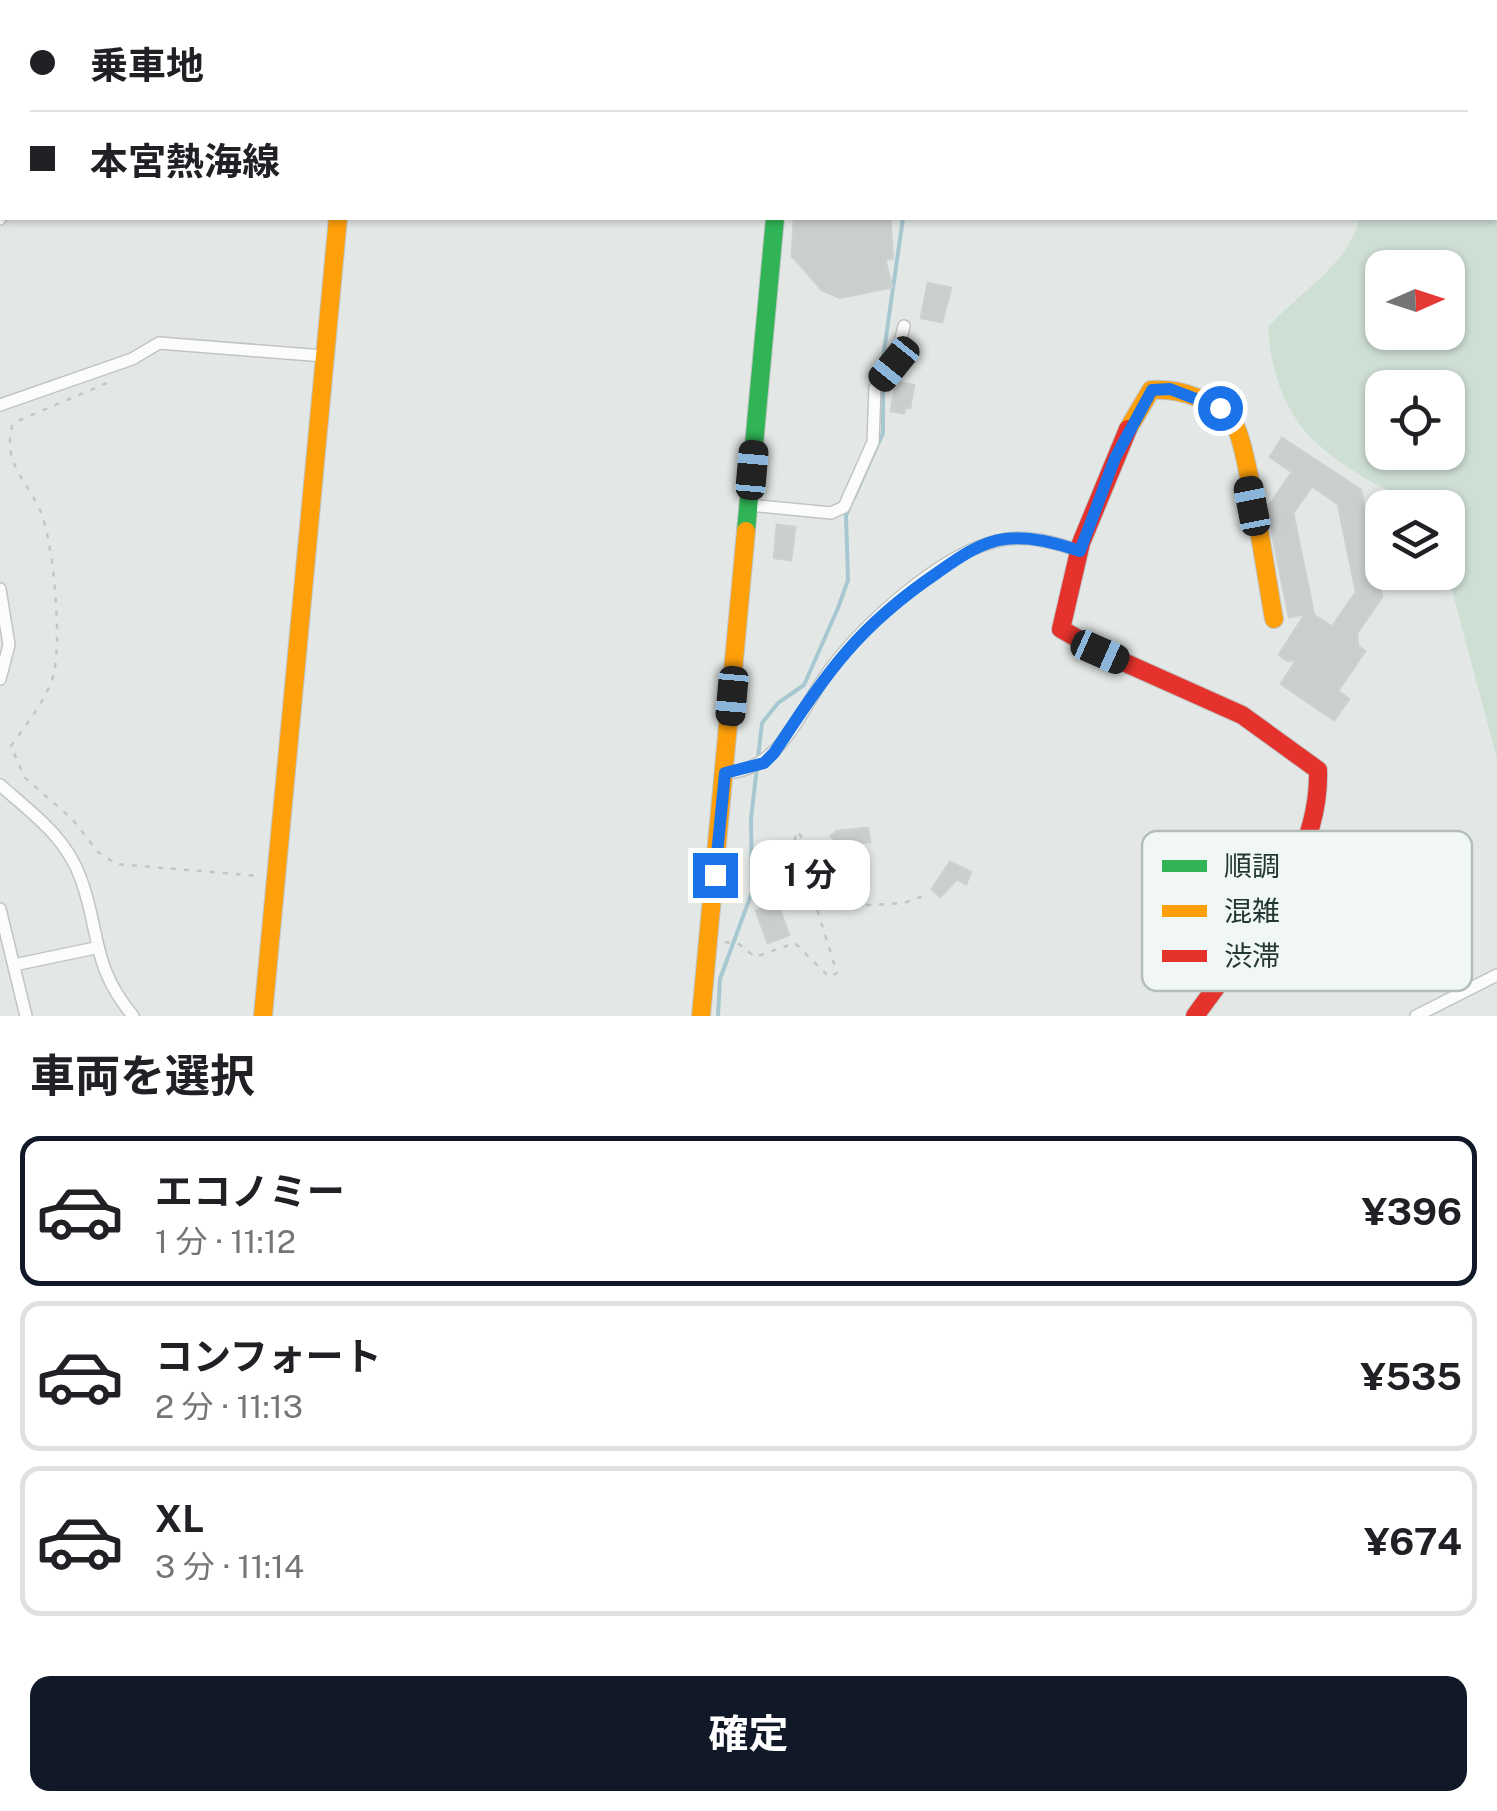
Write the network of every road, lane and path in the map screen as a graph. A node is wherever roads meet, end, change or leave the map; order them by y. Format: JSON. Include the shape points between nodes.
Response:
{"nodes":[{"id":1,"x":338,"y":220,"type":"edge"},
{"id":2,"x":774,"y":220,"type":"edge"},
{"id":3,"x":904,"y":326,"type":"dead end"},
{"id":4,"x":324,"y":356,"type":"junction"},
{"id":5,"x":108,"y":382,"type":"dead end"},
{"id":6,"x":0,"y":405,"type":"edge"},
{"id":7,"x":749,"y":506,"type":"junction"},
{"id":8,"x":1080,"y":551,"type":"junction"},
{"id":9,"x":0,"y":590,"type":"edge"},
{"id":10,"x":1274,"y":619,"type":"dead end"},
{"id":11,"x":0,"y":679,"type":"edge"},
{"id":12,"x":725,"y":773,"type":"junction"},
{"id":13,"x":0,"y":785,"type":"edge"},
{"id":14,"x":1311,"y":831,"type":"edge"},
{"id":15,"x":276,"y":877,"type":"junction"},
{"id":16,"x":926,"y":895,"type":"dead end"},
{"id":17,"x":0,"y":909,"type":"edge"},
{"id":18,"x":709,"y":943,"type":"junction"},
{"id":19,"x":95,"y":948,"type":"junction"},
{"id":20,"x":14,"y":965,"type":"junction"},
{"id":21,"x":1497,"y":976,"type":"edge"},
{"id":22,"x":1472,"y":988,"type":"edge"},
{"id":23,"x":1211,"y":991,"type":"edge"},
{"id":24,"x":1467,"y":991,"type":"edge"},
{"id":25,"x":26,"y":1016,"type":"edge"},
{"id":26,"x":133,"y":1016,"type":"edge"},
{"id":27,"x":263,"y":1016,"type":"edge"},
{"id":28,"x":701,"y":1016,"type":"edge"},
{"id":29,"x":1195,"y":1016,"type":"edge"},
{"id":30,"x":1416,"y":1016,"type":"edge"}],
"edges":[{"from":1,"to":4,"type":"street"},
{"from":2,"to":7,"type":"street"},
{"from":3,"to":7,"type":"street","via":[[896,360],[875,388],[873,442],[844,507],[831,513]]},
{"from":4,"to":6,"type":"street","via":[[159,343],[132,359]]},
{"from":4,"to":15,"type":"street"},
{"from":5,"to":15,"type":"path","via":[[13,423],[6,436],[6,463],[43,517],[57,632],[53,677],[11,746],[24,777],[116,864]]},
{"from":7,"to":12,"type":"street"},
{"from":8,"to":10,"type":"street","via":[[1147,395],[1170,389],[1208,402],[1236,427]]},
{"from":8,"to":12,"type":"street","via":[[1014,539],[960,556],[864,629],[764,763]]},
{"from":8,"to":14,"type":"street","via":[[1060,620],[1065,635],[1242,715],[1318,770]]},
{"from":9,"to":11,"type":"street","via":[[8,645]]},
{"from":12,"to":18,"type":"street"},
{"from":13,"to":19,"type":"street","via":[[52,828],[67,850],[81,880]]},
{"from":15,"to":27,"type":"street"},
{"from":16,"to":18,"type":"path","via":[[852,906],[797,831],[836,973],[822,974],[795,942],[759,957],[736,942]]},
{"from":17,"to":20,"type":"street"},
{"from":18,"to":28,"type":"street"},
{"from":19,"to":20,"type":"street"},
{"from":19,"to":26,"type":"street"},
{"from":20,"to":25,"type":"street"},
{"from":21,"to":22,"type":"street"},
{"from":23,"to":29,"type":"street"},
{"from":24,"to":30,"type":"street"}]}
